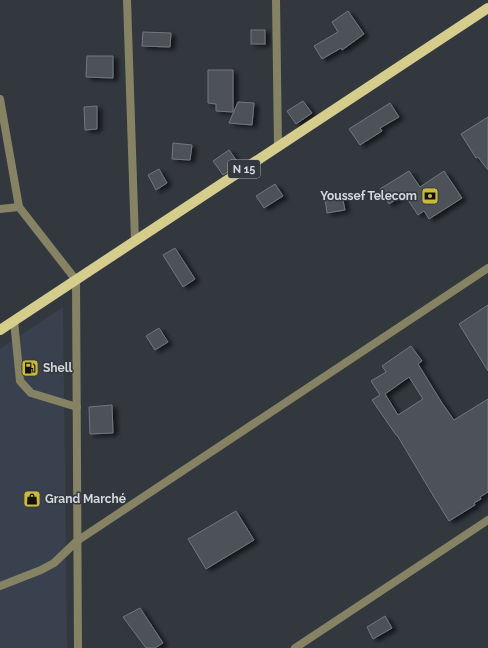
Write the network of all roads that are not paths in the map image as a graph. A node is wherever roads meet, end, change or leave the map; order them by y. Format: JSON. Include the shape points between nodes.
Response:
{"nodes":[{"id":1,"x":127,"y":0,"type":"edge"},
{"id":2,"x":276,"y":0,"type":"edge"},
{"id":3,"x":488,"y":8,"type":"edge"},
{"id":4,"x":0,"y":99,"type":"edge"},
{"id":5,"x":278,"y":146,"type":"junction"},
{"id":6,"x":19,"y":207,"type":"junction"},
{"id":7,"x":0,"y":209,"type":"edge"},
{"id":8,"x":135,"y":241,"type":"junction"},
{"id":9,"x":488,"y":268,"type":"edge"},
{"id":10,"x":76,"y":280,"type":"junction"},
{"id":11,"x":14,"y":321,"type":"junction"},
{"id":12,"x":0,"y":330,"type":"edge"},
{"id":13,"x":76,"y":407,"type":"junction"},
{"id":14,"x":488,"y":520,"type":"edge"},
{"id":15,"x":77,"y":541,"type":"junction"},
{"id":16,"x":0,"y":586,"type":"edge"},
{"id":17,"x":78,"y":648,"type":"edge"},
{"id":18,"x":295,"y":648,"type":"edge"}],
"edges":[{"from":1,"to":8,"type":"street"},
{"from":2,"to":5,"type":"street"},
{"from":3,"to":5,"type":"main road","number":"N 15"},
{"from":4,"to":6,"type":"street"},
{"from":5,"to":8,"type":"main road","number":"N 15"},
{"from":6,"to":7,"type":"street"},
{"from":6,"to":10,"type":"street"},
{"from":8,"to":10,"type":"main road","number":"N 15"},
{"from":9,"to":15,"type":"street"},
{"from":10,"to":11,"type":"main road","number":"N 15"},
{"from":10,"to":13,"type":"street"},
{"from":11,"to":12,"type":"main road","number":"N 15"},
{"from":11,"to":13,"type":"street","via":[[20,381],[31,393]]},
{"from":13,"to":15,"type":"street"},
{"from":14,"to":18,"type":"street"},
{"from":15,"to":16,"type":"street","via":[[54,563]]},
{"from":15,"to":17,"type":"street"}]}
